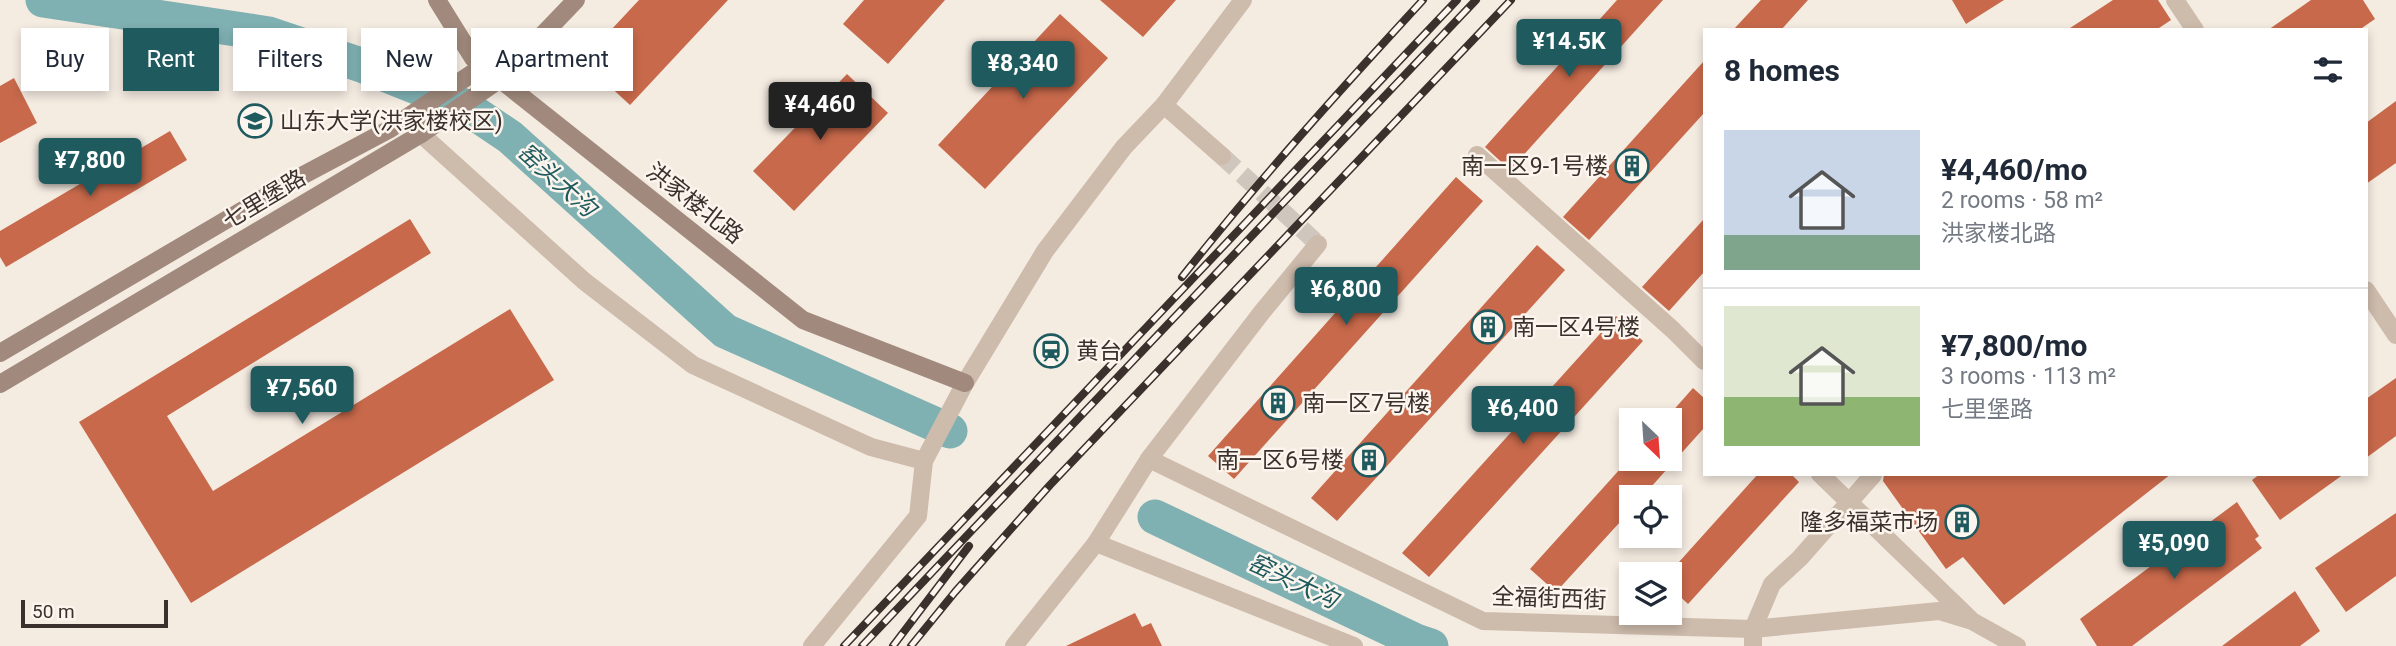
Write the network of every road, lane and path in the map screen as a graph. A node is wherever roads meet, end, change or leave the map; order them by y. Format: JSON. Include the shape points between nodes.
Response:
{"nodes":[{"id":1,"x":436,"y":0,"type":"edge"},
{"id":2,"x":576,"y":0,"type":"edge"},
{"id":3,"x":1243,"y":0,"type":"edge"},
{"id":4,"x":2175,"y":0,"type":"edge"},
{"id":5,"x":549,"y":28,"type":"edge"},
{"id":6,"x":2194,"y":28,"type":"edge"},
{"id":7,"x":471,"y":55,"type":"edge"},
{"id":8,"x":471,"y":74,"type":"edge"},
{"id":9,"x":482,"y":91,"type":"edge"},
{"id":10,"x":514,"y":91,"type":"edge"},
{"id":11,"x":1164,"y":105,"type":"junction"},
{"id":12,"x":408,"y":117,"type":"junction"},
{"id":13,"x":421,"y":134,"type":"junction"},
{"id":14,"x":1477,"y":155,"type":"dead end"},
{"id":15,"x":1222,"y":156,"type":"tunnel mouth"},
{"id":16,"x":1318,"y":244,"type":"dead end"},
{"id":17,"x":2368,"y":293,"type":"edge"},
{"id":18,"x":2396,"y":335,"type":"edge"},
{"id":19,"x":0,"y":353,"type":"edge"},
{"id":20,"x":1703,"y":360,"type":"edge"},
{"id":21,"x":965,"y":383,"type":"junction"},
{"id":22,"x":0,"y":384,"type":"edge"},
{"id":23,"x":1149,"y":459,"type":"junction"},
{"id":24,"x":924,"y":461,"type":"junction"},
{"id":25,"x":1822,"y":476,"type":"edge"},
{"id":26,"x":1872,"y":476,"type":"edge"},
{"id":27,"x":1850,"y":504,"type":"junction"},
{"id":28,"x":1096,"y":543,"type":"junction"},
{"id":29,"x":1972,"y":621,"type":"junction"},
{"id":30,"x":1753,"y":638,"type":"edge"},
{"id":31,"x":812,"y":646,"type":"edge"},
{"id":32,"x":1014,"y":646,"type":"edge"},
{"id":33,"x":1354,"y":646,"type":"edge"},
{"id":34,"x":2017,"y":646,"type":"edge"}],
"edges":[{"from":1,"to":7,"type":"main road","name":"洪家楼北路"},
{"from":2,"to":5,"type":"main road","name":"七里堡路"},
{"from":3,"to":11,"type":"street"},
{"from":4,"to":6,"type":"street"},
{"from":8,"to":12,"type":"main road","name":"七里堡路"},
{"from":9,"to":13,"type":"main road","name":"七里堡路","bridge":true},
{"from":10,"to":21,"type":"main road","name":"洪家楼北路","via":[[803,320]]},
{"from":11,"to":15,"type":"street"},
{"from":11,"to":21,"type":"street","via":[[1124,147],[1045,251]]},
{"from":12,"to":13,"type":"street"},
{"from":12,"to":19,"type":"main road","name":"七里堡路"},
{"from":13,"to":22,"type":"main road","name":"七里堡路"},
{"from":13,"to":24,"type":"street","via":[[584,281],[693,365],[871,447]]},
{"from":14,"to":20,"type":"street"},
{"from":16,"to":23,"type":"street"},
{"from":17,"to":18,"type":"street"},
{"from":21,"to":24,"type":"street"},
{"from":23,"to":28,"type":"street"},
{"from":23,"to":30,"type":"street","name":"全福街西街","via":[[1483,621]]},
{"from":24,"to":31,"type":"street","via":[[918,516]]},
{"from":25,"to":27,"type":"street"},
{"from":26,"to":27,"type":"street"},
{"from":27,"to":29,"type":"street"},
{"from":27,"to":30,"type":"street","via":[[1772,584]]},
{"from":28,"to":32,"type":"street"},
{"from":28,"to":33,"type":"street"},
{"from":29,"to":30,"type":"street","name":"全福街西街","via":[[1939,611]]},
{"from":29,"to":34,"type":"street","name":"全福街西街"}]}
